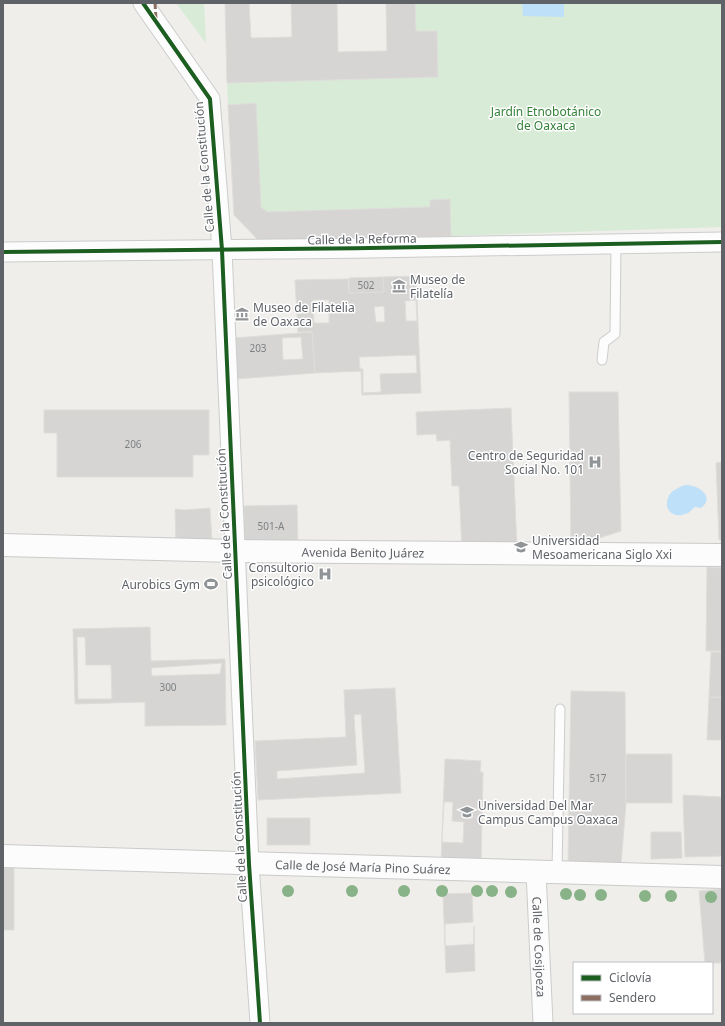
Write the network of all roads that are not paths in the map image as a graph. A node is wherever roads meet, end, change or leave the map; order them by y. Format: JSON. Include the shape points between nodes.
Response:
{"nodes":[{"id":1,"x":143,"y":3,"type":"edge"},
{"id":2,"x":156,"y":12,"type":"edge"},
{"id":3,"x":722,"y":242,"type":"edge"},
{"id":4,"x":616,"y":244,"type":"junction"},
{"id":5,"x":222,"y":250,"type":"junction"},
{"id":6,"x":3,"y":252,"type":"edge"},
{"id":7,"x":602,"y":360,"type":"dead end"},
{"id":8,"x":3,"y":545,"type":"edge"},
{"id":9,"x":235,"y":551,"type":"junction"},
{"id":10,"x":722,"y":555,"type":"edge"},
{"id":11,"x":560,"y":709,"type":"dead end"},
{"id":12,"x":3,"y":856,"type":"edge"},
{"id":13,"x":250,"y":864,"type":"junction"},
{"id":14,"x":536,"y":872,"type":"junction"},
{"id":15,"x":557,"y":872,"type":"junction"},
{"id":16,"x":722,"y":877,"type":"edge"},
{"id":17,"x":260,"y":1023,"type":"edge"},
{"id":18,"x":543,"y":1023,"type":"edge"}],
"edges":[{"from":1,"to":2,"type":"street","name":"Calle de la Constitución"},
{"from":2,"to":5,"type":"street","name":"Calle de la Constitución","via":[[210,99]]},
{"from":3,"to":4,"type":"street","name":"Calle de la Reforma"},
{"from":4,"to":5,"type":"street","name":"Calle de la Reforma"},
{"from":4,"to":7,"type":"lane","via":[[615,334],[604,342]]},
{"from":5,"to":6,"type":"street","name":"Calle de la Reforma"},
{"from":5,"to":9,"type":"street","name":"Calle de la Constitución"},
{"from":8,"to":9,"type":"main road","name":"Avenida Benito Juárez"},
{"from":9,"to":10,"type":"main road","name":"Avenida Benito Juárez"},
{"from":9,"to":13,"type":"street","name":"Calle de la Constitución"},
{"from":11,"to":15,"type":"lane"},
{"from":12,"to":13,"type":"main road","name":"Calle de José María Pino Suárez"},
{"from":13,"to":14,"type":"main road","name":"Calle de José María Pino Suárez"},
{"from":13,"to":17,"type":"street","name":"Calle de la Constitución"},
{"from":14,"to":15,"type":"main road","name":"Calle de José María Pino Suárez"},
{"from":14,"to":18,"type":"street","name":"Calle de Cosijoeza"},
{"from":15,"to":16,"type":"main road","name":"Calle de José María Pino Suárez"}]}
